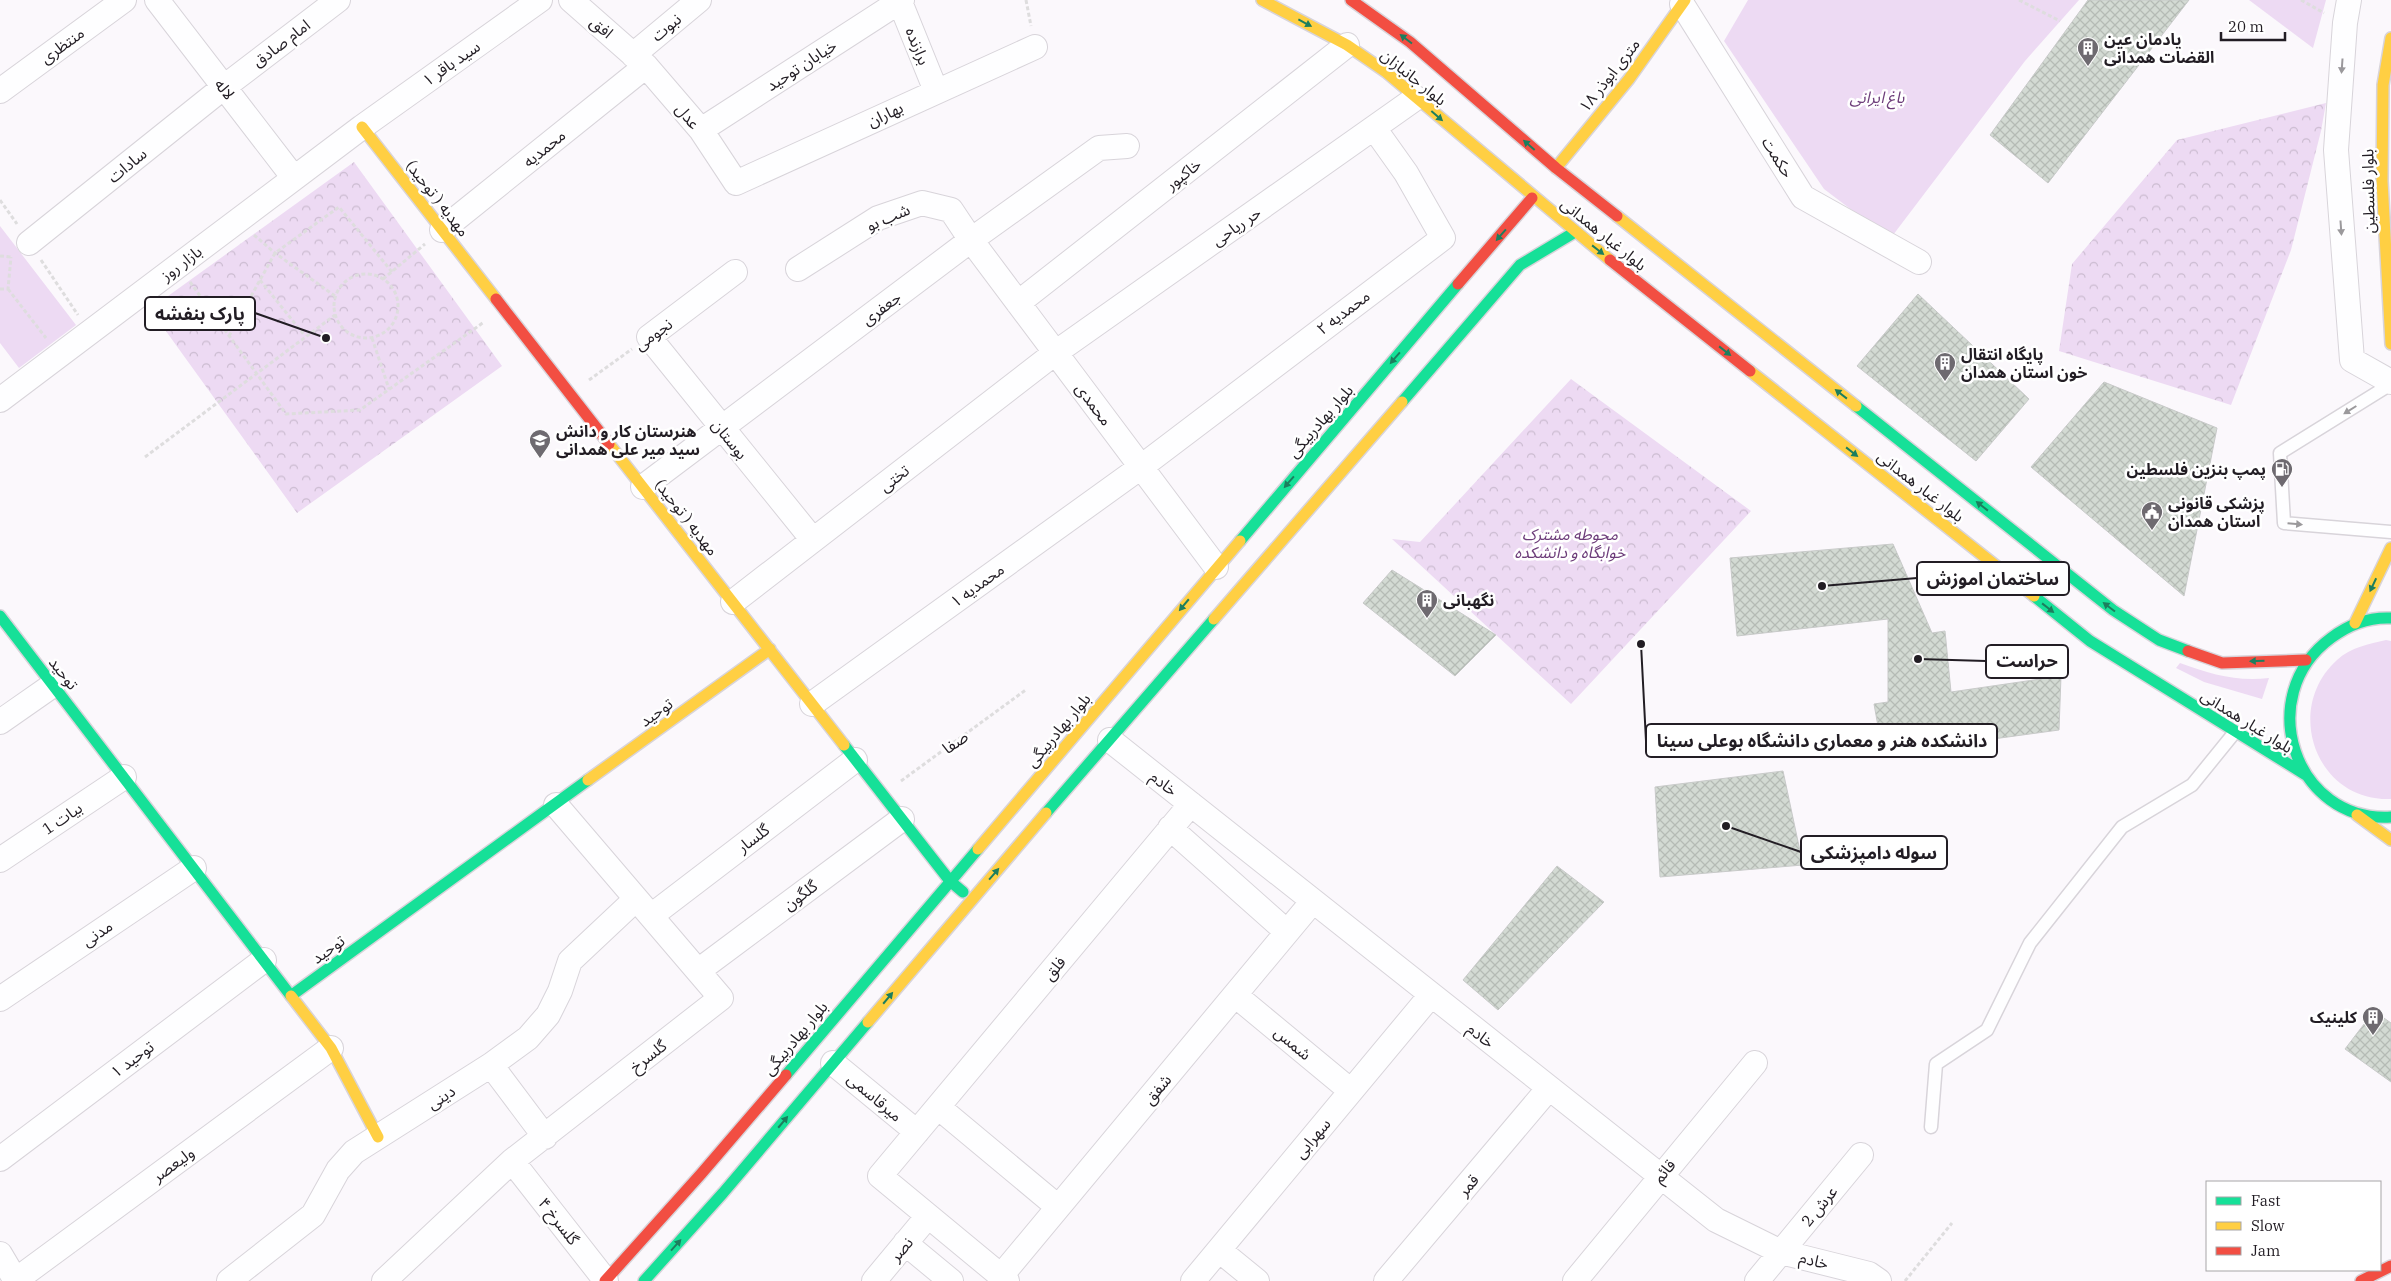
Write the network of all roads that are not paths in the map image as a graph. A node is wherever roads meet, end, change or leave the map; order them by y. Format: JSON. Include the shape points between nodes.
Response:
{"nodes":[{"id":1,"x":124,"y":0,"type":"edge"},
{"id":2,"x":157,"y":0,"type":"edge"},
{"id":3,"x":338,"y":0,"type":"edge"},
{"id":4,"x":540,"y":0,"type":"edge"},
{"id":5,"x":571,"y":0,"type":"edge"},
{"id":6,"x":700,"y":0,"type":"edge"},
{"id":7,"x":1262,"y":0,"type":"edge"},
{"id":8,"x":1351,"y":0,"type":"edge"},
{"id":9,"x":2349,"y":0,"type":"edge"},
{"id":10,"x":901,"y":1,"type":"edge"},
{"id":11,"x":1684,"y":2,"type":"edge"},
{"id":12,"x":2391,"y":38,"type":"edge"},
{"id":13,"x":1347,"y":45,"type":"junction"},
{"id":14,"x":1035,"y":47,"type":"dead end"},
{"id":15,"x":640,"y":60,"type":"junction"},
{"id":16,"x":224,"y":87,"type":"junction"},
{"id":17,"x":0,"y":91,"type":"edge"},
{"id":18,"x":936,"y":91,"type":"junction"},
{"id":19,"x":1416,"y":98,"type":"junction"},
{"id":20,"x":362,"y":126,"type":"junction"},
{"id":21,"x":1374,"y":128,"type":"junction"},
{"id":22,"x":701,"y":130,"type":"junction"},
{"id":23,"x":1127,"y":146,"type":"dead end"},
{"id":24,"x":1556,"y":168,"type":"junction"},
{"id":25,"x":294,"y":178,"type":"junction"},
{"id":26,"x":736,"y":183,"type":"joint"},
{"id":27,"x":1580,"y":187,"type":"joint"},
{"id":28,"x":1532,"y":198,"type":"junction"},
{"id":29,"x":442,"y":230,"type":"junction"},
{"id":30,"x":1574,"y":232,"type":"junction"},
{"id":31,"x":971,"y":240,"type":"junction"},
{"id":32,"x":30,"y":243,"type":"road end"},
{"id":33,"x":1919,"y":262,"type":"dead end"},
{"id":34,"x":798,"y":269,"type":"dead end"},
{"id":35,"x":735,"y":272,"type":"dead end"},
{"id":36,"x":1018,"y":303,"type":"junction"},
{"id":37,"x":649,"y":337,"type":"joint"},
{"id":38,"x":2391,"y":344,"type":"edge"},
{"id":39,"x":1055,"y":353,"type":"junction"},
{"id":40,"x":2391,"y":383,"type":"edge"},
{"id":41,"x":0,"y":400,"type":"edge"},
{"id":42,"x":721,"y":428,"type":"junction"},
{"id":43,"x":1141,"y":466,"type":"junction"},
{"id":44,"x":643,"y":487,"type":"junction"},
{"id":45,"x":2391,"y":532,"type":"edge"},
{"id":46,"x":813,"y":540,"type":"junction"},
{"id":47,"x":2391,"y":548,"type":"edge"},
{"id":48,"x":1216,"y":567,"type":"junction"},
{"id":49,"x":733,"y":602,"type":"junction"},
{"id":50,"x":0,"y":616,"type":"edge"},
{"id":51,"x":2391,"y":618,"type":"edge"},
{"id":52,"x":2355,"y":623,"type":"junction"},
{"id":53,"x":770,"y":649,"type":"junction"},
{"id":54,"x":2306,"y":660,"type":"junction"},
{"id":55,"x":53,"y":685,"type":"junction"},
{"id":56,"x":812,"y":704,"type":"junction"},
{"id":57,"x":0,"y":722,"type":"edge"},
{"id":58,"x":2235,"y":732,"type":"junction"},
{"id":59,"x":1110,"y":740,"type":"junction"},
{"id":60,"x":855,"y":760,"type":"junction"},
{"id":61,"x":2306,"y":776,"type":"junction"},
{"id":62,"x":124,"y":777,"type":"junction"},
{"id":63,"x":1190,"y":804,"type":"junction"},
{"id":64,"x":556,"y":806,"type":"junction"},
{"id":65,"x":2354,"y":812,"type":"junction"},
{"id":66,"x":2391,"y":817,"type":"edge"},
{"id":67,"x":902,"y":819,"type":"junction"},
{"id":68,"x":1170,"y":828,"type":"junction"},
{"id":69,"x":2391,"y":840,"type":"edge"},
{"id":70,"x":0,"y":860,"type":"edge"},
{"id":71,"x":194,"y":868,"type":"junction"},
{"id":72,"x":950,"y":881,"type":"junction"},
{"id":73,"x":972,"y":899,"type":"junction"},
{"id":74,"x":1313,"y":901,"type":"junction"},
{"id":75,"x":644,"y":908,"type":"junction"},
{"id":76,"x":1287,"y":932,"type":"junction"},
{"id":77,"x":264,"y":960,"type":"junction"},
{"id":78,"x":698,"y":970,"type":"junction"},
{"id":79,"x":292,"y":995,"type":"junction"},
{"id":80,"x":1235,"y":995,"type":"junction"},
{"id":81,"x":1431,"y":995,"type":"junction"},
{"id":82,"x":0,"y":999,"type":"edge"},
{"id":83,"x":331,"y":1048,"type":"junction"},
{"id":84,"x":833,"y":1063,"type":"junction"},
{"id":85,"x":1755,"y":1063,"type":"dead end"},
{"id":86,"x":491,"y":1065,"type":"junction"},
{"id":87,"x":1549,"y":1088,"type":"junction"},
{"id":88,"x":1351,"y":1091,"type":"junction"},
{"id":89,"x":938,"y":1107,"type":"junction"},
{"id":90,"x":1931,"y":1127,"type":"dead end"},
{"id":91,"x":917,"y":1132,"type":"junction"},
{"id":92,"x":378,"y":1137,"type":"junction"},
{"id":93,"x":545,"y":1137,"type":"junction"},
{"id":94,"x":1861,"y":1155,"type":"dead end"},
{"id":95,"x":0,"y":1159,"type":"edge"},
{"id":96,"x":512,"y":1161,"type":"junction"},
{"id":97,"x":1660,"y":1176,"type":"junction"},
{"id":98,"x":1058,"y":1207,"type":"junction"},
{"id":99,"x":928,"y":1216,"type":"junction"},
{"id":100,"x":905,"y":1243,"type":"junction"},
{"id":101,"x":1219,"y":1250,"type":"junction"},
{"id":102,"x":1781,"y":1252,"type":"junction"},
{"id":103,"x":0,"y":1254,"type":"edge"},
{"id":104,"x":2380,"y":1271,"type":"edge"},
{"id":105,"x":1004,"y":1278,"type":"edge"},
{"id":106,"x":16,"y":1280,"type":"edge"},
{"id":107,"x":2360,"y":1280,"type":"edge"},
{"id":108,"x":229,"y":1281,"type":"edge"},
{"id":109,"x":384,"y":1281,"type":"edge"},
{"id":110,"x":606,"y":1281,"type":"edge"},
{"id":111,"x":644,"y":1281,"type":"edge"},
{"id":112,"x":874,"y":1281,"type":"edge"},
{"id":113,"x":951,"y":1281,"type":"edge"},
{"id":114,"x":1193,"y":1281,"type":"edge"},
{"id":115,"x":1257,"y":1281,"type":"edge"},
{"id":116,"x":1386,"y":1281,"type":"edge"},
{"id":117,"x":1575,"y":1281,"type":"edge"},
{"id":118,"x":1757,"y":1281,"type":"edge"},
{"id":119,"x":1879,"y":1281,"type":"edge"}],
"edges":[{"from":1,"to":17,"type":"street","name":"منتظری"},
{"from":2,"to":16,"type":"street","name":"لاله"},
{"from":3,"to":16,"type":"street","name":"امام صادق"},
{"from":4,"to":20,"type":"street","name":"سید باقر ۱"},
{"from":5,"to":15,"type":"street","name":"افق"},
{"from":6,"to":15,"type":"street","name":"نبوت"},
{"from":7,"to":13,"type":"main road","name":"بلوار جانبازان","one_way":true},
{"from":24,"to":8,"type":"main road","name":"بلوار جانبازان","one_way":true,"via":[[1410,42]]},
{"from":9,"to":40,"type":"street","one_way":true,"via":[[2336,150],[2352,360]]},
{"from":10,"to":18,"type":"street","name":"برازنده"},
{"from":10,"to":22,"type":"street","name":"خیابان توحید"},
{"from":11,"to":24,"type":"main road","name":"۱۸ متری ابوذر","via":[[1629,79]]},
{"from":11,"to":33,"type":"street","name":"حکمت","via":[[1804,197]]},
{"from":12,"to":38,"type":"main road","name":"بلوار فلسطین","via":[[2383,85],[2382,181]]},
{"from":13,"to":19,"type":"main road","name":"بلوار جانبازان"},
{"from":13,"to":36,"type":"street","name":"خاکپور"},
{"from":14,"to":18,"type":"street","name":"بهاران"},
{"from":15,"to":22,"type":"street","name":"عدل"},
{"from":15,"to":29,"type":"street","name":"محمدیه"},
{"from":16,"to":25,"type":"street","name":"لاله"},
{"from":16,"to":32,"type":"street","name":"سادات"},
{"from":18,"to":26,"type":"street","name":"بهاران"},
{"from":19,"to":21,"type":"street","name":"حر ریاحی"},
{"from":19,"to":28,"type":"main road","name":"بلوار جانبازان","one_way":true},
{"from":20,"to":25,"type":"street","name":"بازار روز"},
{"from":20,"to":29,"type":"main road","name":"مهدیه ( توحید)"},
{"from":21,"to":39,"type":"street","name":"حر ریاحی"},
{"from":21,"to":43,"type":"street","name":"محمدیه ۲","via":[[1406,173],[1443,238]]},
{"from":22,"to":26,"type":"street","name":"عدل"},
{"from":23,"to":31,"type":"street","name":"جعفری","via":[[1099,148]]},
{"from":24,"to":27,"type":"main road","name":"بلوار جانبازان"},
{"from":25,"to":41,"type":"street","name":"بازار روز"},
{"from":54,"to":27,"type":"main road","name":"بلوار غبار همدانی","one_way":true,"via":[[2222,663],[2159,640],[2113,610]]},
{"from":28,"to":30,"type":"main road","name":"بلوار غبار همدانی"},
{"from":28,"to":48,"type":"main road","name":"بلوار بهادربیگی","one_way":true},
{"from":29,"to":44,"type":"main road","name":"مهدیه ( توحید)"},
{"from":30,"to":58,"type":"main road","name":"بلوار غبار همدانی","one_way":true,"via":[[2090,642]]},
{"from":30,"to":59,"type":"main road","via":[[1520,265]]},
{"from":31,"to":34,"type":"street","name":"شب بو","via":[[951,210],[922,203],[878,218]]},
{"from":31,"to":36,"type":"street","name":"محمدی"},
{"from":31,"to":42,"type":"street","name":"جعفری"},
{"from":35,"to":37,"type":"street","name":"نجومی"},
{"from":36,"to":39,"type":"street","name":"محمدی"},
{"from":37,"to":42,"type":"street","name":"بوستان"},
{"from":39,"to":43,"type":"street","name":"محمدی"},
{"from":39,"to":46,"type":"street","name":"تختی"},
{"from":40,"to":45,"type":"lane","one_way":true,"via":[[2280,453],[2284,523]]},
{"from":42,"to":44,"type":"street","name":"جعفری"},
{"from":42,"to":46,"type":"street","name":"بوستان"},
{"from":43,"to":48,"type":"street","name":"محمدی"},
{"from":43,"to":56,"type":"street","name":"محمدیه ۱"},
{"from":44,"to":49,"type":"main road","name":"مهدیه ( توحید)"},
{"from":46,"to":49,"type":"street","name":"تختی"},
{"from":47,"to":52,"type":"main road","one_way":true},
{"from":48,"to":72,"type":"main road","name":"بلوار بهادربیگی","one_way":true},
{"from":49,"to":53,"type":"main road","name":"مهدیه ( توحید)"},
{"from":50,"to":55,"type":"main road","name":"توحید"},
{"from":51,"to":52,"type":"main road"},
{"from":52,"to":54,"type":"main road","via":[[2328,638]]},
{"from":53,"to":56,"type":"main road","name":"مهدیه ( توحید)"},
{"from":53,"to":64,"type":"main road","name":"توحید"},
{"from":54,"to":61,"type":"main road","via":[[2292,687],[2288,718],[2292,748]]},
{"from":55,"to":57,"type":"street"},
{"from":55,"to":62,"type":"main road","name":"توحید"},
{"from":56,"to":60,"type":"main road","name":"مهدیه ( توحید)"},
{"from":58,"to":61,"type":"main road","name":"بلوار غبار همدانی"},
{"from":58,"to":90,"type":"lane","via":[[2192,785],[2122,827],[2030,943],[1987,1030],[1936,1064]]},
{"from":59,"to":63,"type":"street","name":"خادم"},
{"from":73,"to":59,"type":"main road","one_way":true},
{"from":60,"to":67,"type":"main road","name":"مهدیه ( توحید)"},
{"from":60,"to":75,"type":"street","name":"گلسار"},
{"from":61,"to":65,"type":"main road","via":[[2327,797]]},
{"from":62,"to":70,"type":"street","name":"بیات 1"},
{"from":62,"to":71,"type":"main road","name":"توحید"},
{"from":63,"to":68,"type":"street","name":"فلق"},
{"from":63,"to":74,"type":"street","name":"خادم"},
{"from":64,"to":75,"type":"street","name":"گلسرخ"},
{"from":64,"to":79,"type":"main road","name":"توحید"},
{"from":65,"to":66,"type":"main road"},
{"from":65,"to":69,"type":"main road"},
{"from":67,"to":72,"type":"main road","name":"مهدیه ( توحید)"},
{"from":67,"to":78,"type":"street","name":"گلگون"},
{"from":68,"to":76,"type":"street"},
{"from":68,"to":89,"type":"street","name":"فلق"},
{"from":71,"to":77,"type":"main road","name":"توحید"},
{"from":71,"to":82,"type":"street","name":"مدنی"},
{"from":72,"to":73,"type":"main road","name":"مهدیه ( توحید)"},
{"from":72,"to":110,"type":"main road","name":"بلوار بهادربیگی"},
{"from":84,"to":73,"type":"main road","one_way":true},
{"from":74,"to":76,"type":"street","name":"شفق"},
{"from":74,"to":81,"type":"street","name":"خادم"},
{"from":75,"to":78,"type":"street","name":"گلسرخ"},
{"from":75,"to":86,"type":"street","name":"دینی","via":[[570,961],[560,991],[539,1028]]},
{"from":76,"to":80,"type":"street","name":"شفق"},
{"from":77,"to":79,"type":"main road","name":"توحید"},
{"from":77,"to":95,"type":"street","name":"توحید ۱"},
{"from":78,"to":93,"type":"street","name":"گلسرخ","via":[[721,998]]},
{"from":79,"to":83,"type":"main road"},
{"from":80,"to":88,"type":"street","name":"شمس"},
{"from":80,"to":98,"type":"street","name":"شفق"},
{"from":81,"to":87,"type":"street","name":"خادم"},
{"from":81,"to":88,"type":"street","name":"سهرابی"},
{"from":83,"to":92,"type":"main road"},
{"from":83,"to":106,"type":"street","name":"ولیعصر"},
{"from":84,"to":91,"type":"street","name":"میرقاسمی"},
{"from":111,"to":84,"type":"main road","one_way":true},
{"from":85,"to":97,"type":"street","name":"قائم"},
{"from":86,"to":92,"type":"street","name":"دینی"},
{"from":86,"to":93,"type":"street"},
{"from":87,"to":97,"type":"street","name":"خادم"},
{"from":87,"to":116,"type":"street","name":"قمر"},
{"from":88,"to":101,"type":"street","name":"سهرابی"},
{"from":89,"to":91,"type":"street","name":"فلق"},
{"from":89,"to":98,"type":"street"},
{"from":91,"to":99,"type":"street","name":"فلق","via":[[880,1176]]},
{"from":92,"to":108,"type":"street","name":"دینی","via":[[354,1152],[338,1170],[313,1215]]},
{"from":93,"to":96,"type":"street","name":"گلسرخ"},
{"from":94,"to":102,"type":"street","name":"عرش 2"},
{"from":96,"to":109,"type":"street","name":"گلسرخ"},
{"from":96,"to":110,"type":"street","name":"گلسرخ ۴"},
{"from":97,"to":102,"type":"street","name":"خادم","via":[[1716,1220]]},
{"from":97,"to":117,"type":"street","name":"قائم"},
{"from":98,"to":105,"type":"street","name":"شفق"},
{"from":99,"to":100,"type":"street","name":"نصر"},
{"from":99,"to":105,"type":"street"},
{"from":100,"to":112,"type":"street","name":"نصر"},
{"from":100,"to":113,"type":"street"},
{"from":101,"to":114,"type":"street","name":"سهرابی"},
{"from":101,"to":115,"type":"street"},
{"from":102,"to":118,"type":"street","name":"عرش 2"},
{"from":102,"to":119,"type":"street","name":"خادم","via":[[1869,1274]]},
{"from":103,"to":106,"type":"street"},
{"from":104,"to":107,"type":"main road"}]}
